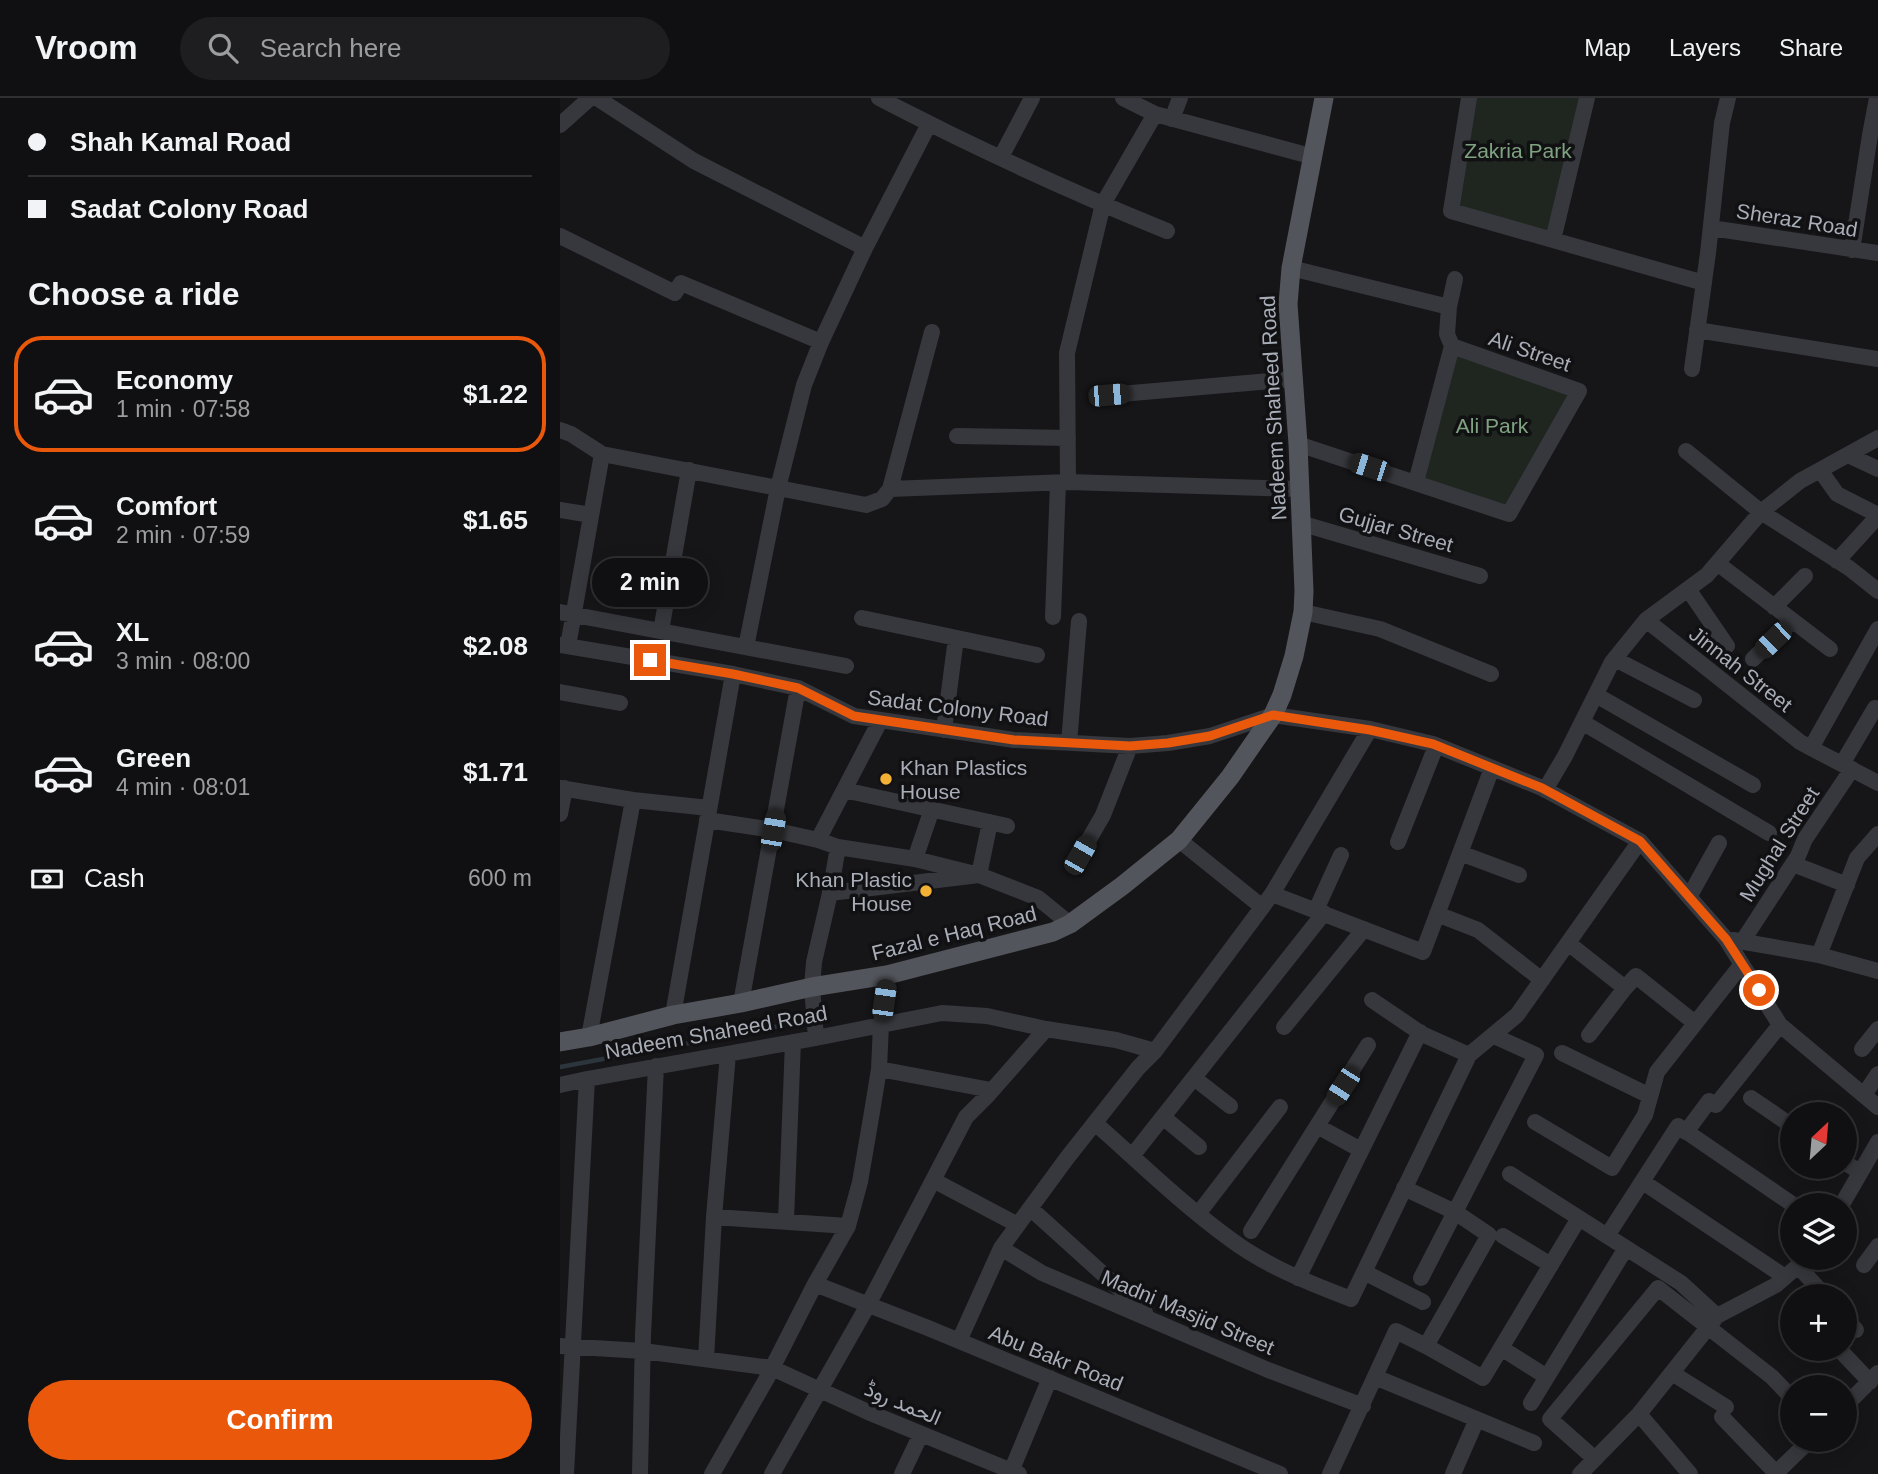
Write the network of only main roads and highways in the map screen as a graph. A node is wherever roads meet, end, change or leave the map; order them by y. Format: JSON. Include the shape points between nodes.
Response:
{"nodes":[{"id":1,"x":1324,"y":98,"type":"edge"},
{"id":2,"x":1273,"y":715,"type":"joint"},
{"id":3,"x":560,"y":1042,"type":"edge"}],
"edges":[{"from":1,"to":2,"type":"main road","name":"Nadeem Shaheed Road","via":[[1288,304],[1303,612]]},
{"from":2,"to":3,"type":"main road","name":"Fazal e Haq Road","via":[[1179,839],[1122,886],[1053,932],[887,975],[673,1015]]}]}
